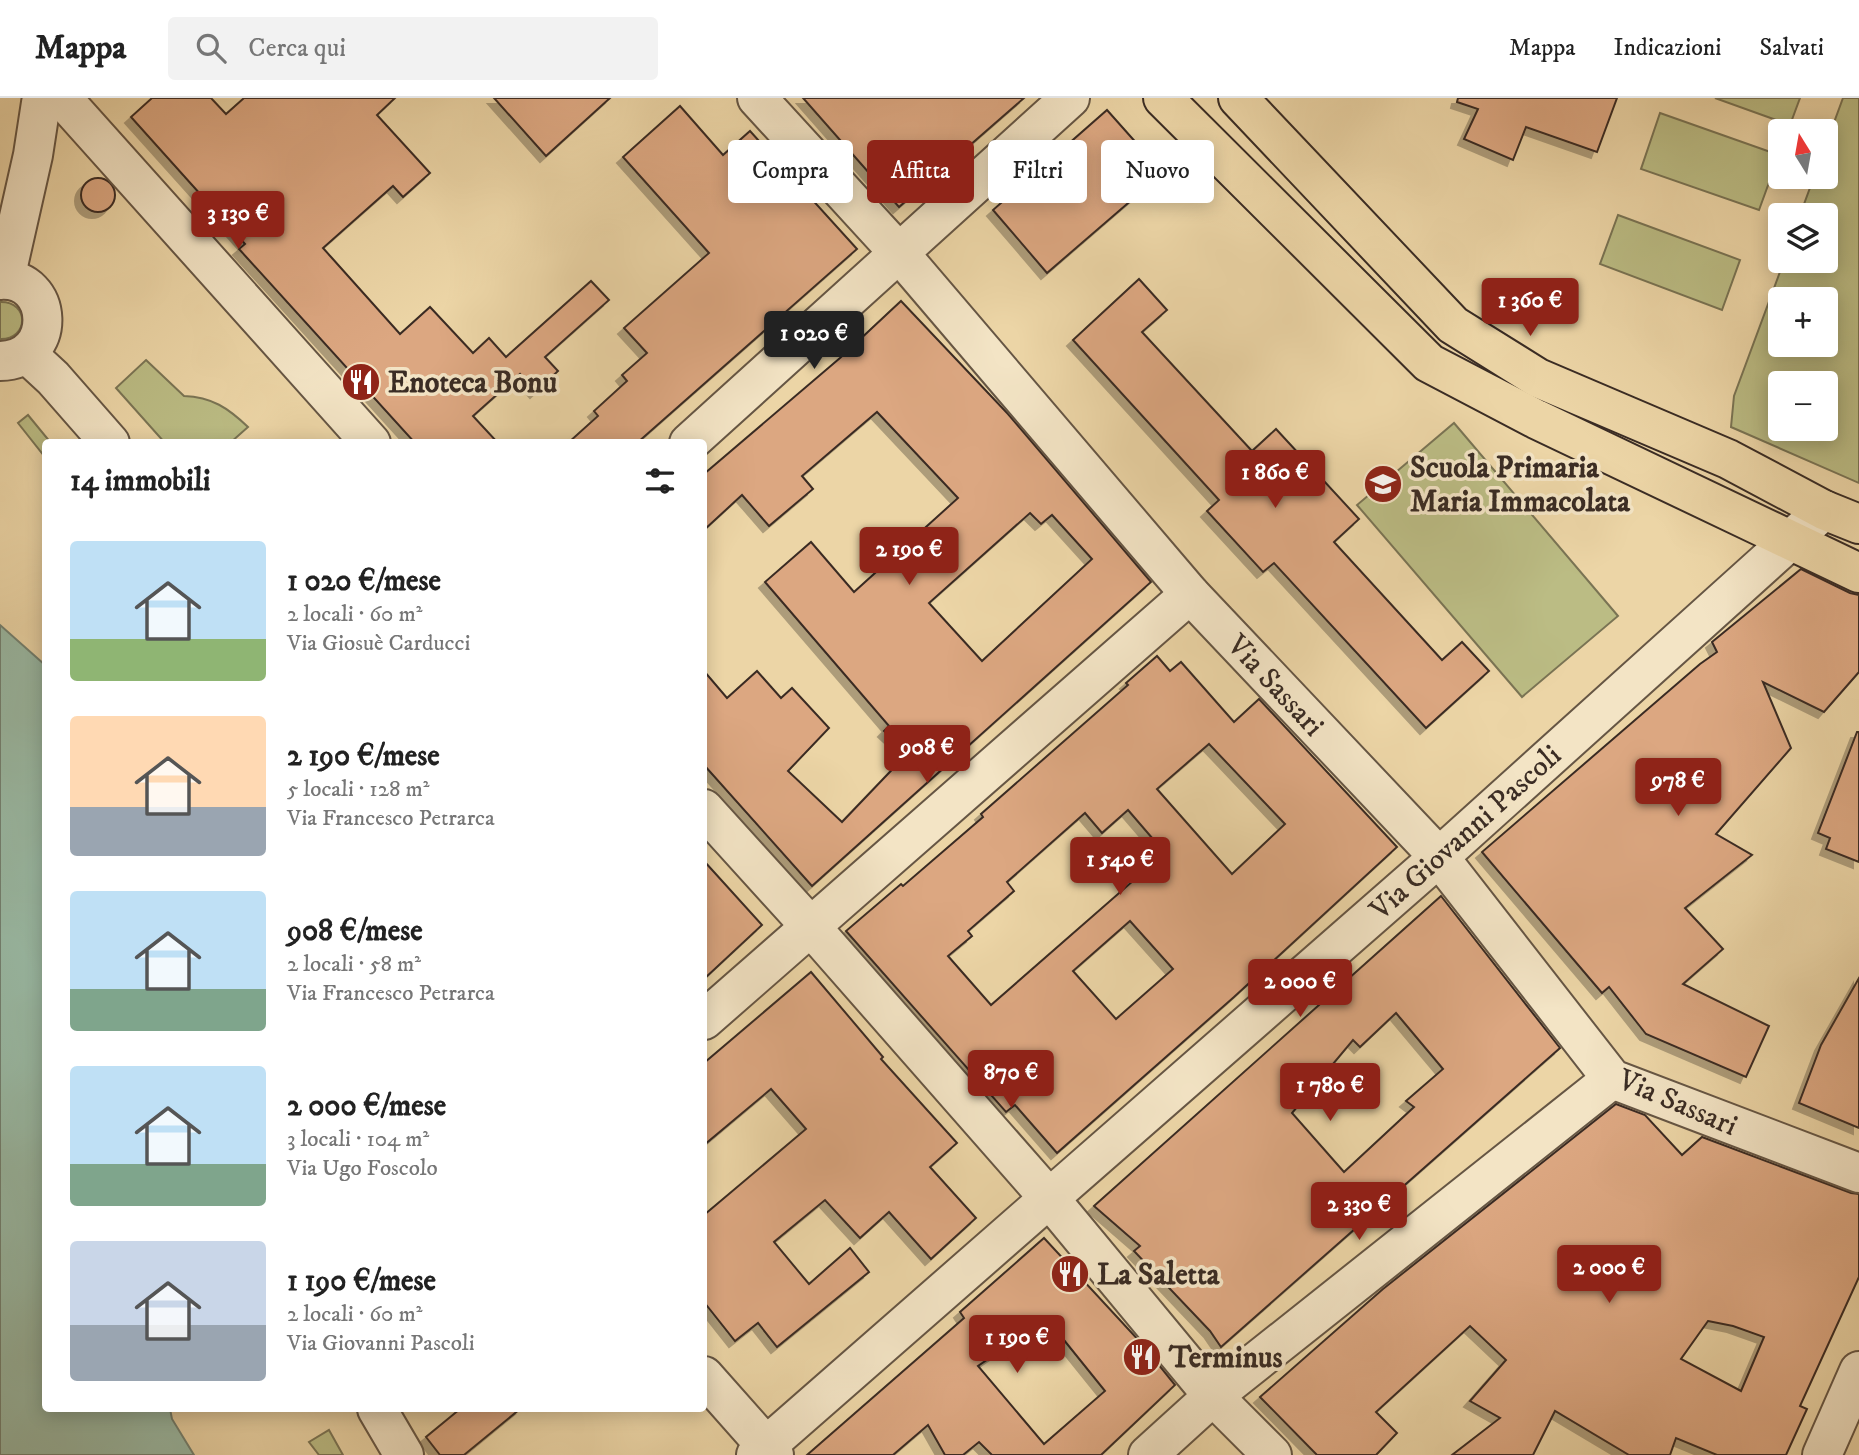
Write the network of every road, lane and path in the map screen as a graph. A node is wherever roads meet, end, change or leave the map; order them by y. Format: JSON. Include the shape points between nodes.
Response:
{"nodes":[{"id":1,"x":43,"y":98,"type":"edge"},
{"id":2,"x":62,"y":98,"type":"edge"},
{"id":3,"x":757,"y":98,"type":"edge"},
{"id":4,"x":1070,"y":98,"type":"edge"},
{"id":5,"x":1163,"y":98,"type":"edge"},
{"id":6,"x":1238,"y":98,"type":"edge"},
{"id":7,"x":900,"y":254,"type":"junction"},
{"id":8,"x":3,"y":279,"type":"edge"},
{"id":9,"x":13,"y":357,"type":"edge"},
{"id":10,"x":106,"y":439,"type":"edge"},
{"id":11,"x":367,"y":439,"type":"edge"},
{"id":12,"x":693,"y":439,"type":"edge"},
{"id":13,"x":1824,"y":510,"type":"junction"},
{"id":14,"x":1859,"y":524,"type":"edge"},
{"id":15,"x":1788,"y":541,"type":"junction"},
{"id":16,"x":1859,"y":573,"type":"edge"},
{"id":17,"x":1190,"y":594,"type":"junction"},
{"id":18,"x":707,"y":812,"type":"edge"},
{"id":19,"x":1439,"y":857,"type":"junction"},
{"id":20,"x":811,"y":927,"type":"junction"},
{"id":21,"x":707,"y":1017,"type":"edge"},
{"id":22,"x":1612,"y":1079,"type":"junction"},
{"id":23,"x":1859,"y":1172,"type":"edge"},
{"id":24,"x":1049,"y":1198,"type":"junction"},
{"id":25,"x":1859,"y":1371,"type":"edge"},
{"id":26,"x":707,"y":1380,"type":"edge"},
{"id":27,"x":1213,"y":1395,"type":"junction"},
{"id":28,"x":379,"y":1412,"type":"edge"},
{"id":29,"x":765,"y":1452,"type":"edge"},
{"id":30,"x":404,"y":1455,"type":"edge"},
{"id":31,"x":1148,"y":1455,"type":"edge"},
{"id":32,"x":1272,"y":1455,"type":"edge"},
{"id":33,"x":1822,"y":1455,"type":"edge"}],
"edges":[{"from":1,"to":8,"type":"street"},
{"from":2,"to":11,"type":"street"},
{"from":3,"to":7,"type":"street","name":"Via Sassari"},
{"from":4,"to":7,"type":"street"},
{"from":5,"to":15,"type":"main road","via":[[1429,362]]},
{"from":6,"to":13,"type":"main road","via":[[1453,325],[1538,378],[1728,459]]},
{"from":7,"to":12,"type":"street"},
{"from":7,"to":17,"type":"street","name":"Via Sassari"},
{"from":8,"to":9,"type":"street","via":[[31,290],[43,316],[37,343]]},
{"from":9,"to":10,"type":"street","via":[[52,379]]},
{"from":13,"to":14,"type":"main road"},
{"from":13,"to":15,"type":"street","name":"Via Giovanni Pascoli"},
{"from":15,"to":16,"type":"main road"},
{"from":15,"to":19,"type":"street","name":"Via Giovanni Pascoli"},
{"from":17,"to":19,"type":"street","name":"Via Sassari"},
{"from":17,"to":20,"type":"street"},
{"from":18,"to":20,"type":"street"},
{"from":19,"to":22,"type":"street","name":"Via Sassari"},
{"from":19,"to":24,"type":"street","name":"Via Giovanni Pascoli"},
{"from":20,"to":21,"type":"street"},
{"from":20,"to":24,"type":"street"},
{"from":22,"to":23,"type":"street","name":"Via Sassari"},
{"from":22,"to":27,"type":"street"},
{"from":24,"to":27,"type":"street"},
{"from":24,"to":29,"type":"street","name":"Via Giovanni Pascoli"},
{"from":25,"to":33,"type":"street"},
{"from":26,"to":29,"type":"street"},
{"from":27,"to":31,"type":"street"},
{"from":27,"to":32,"type":"street"},
{"from":28,"to":30,"type":"street"}]}
